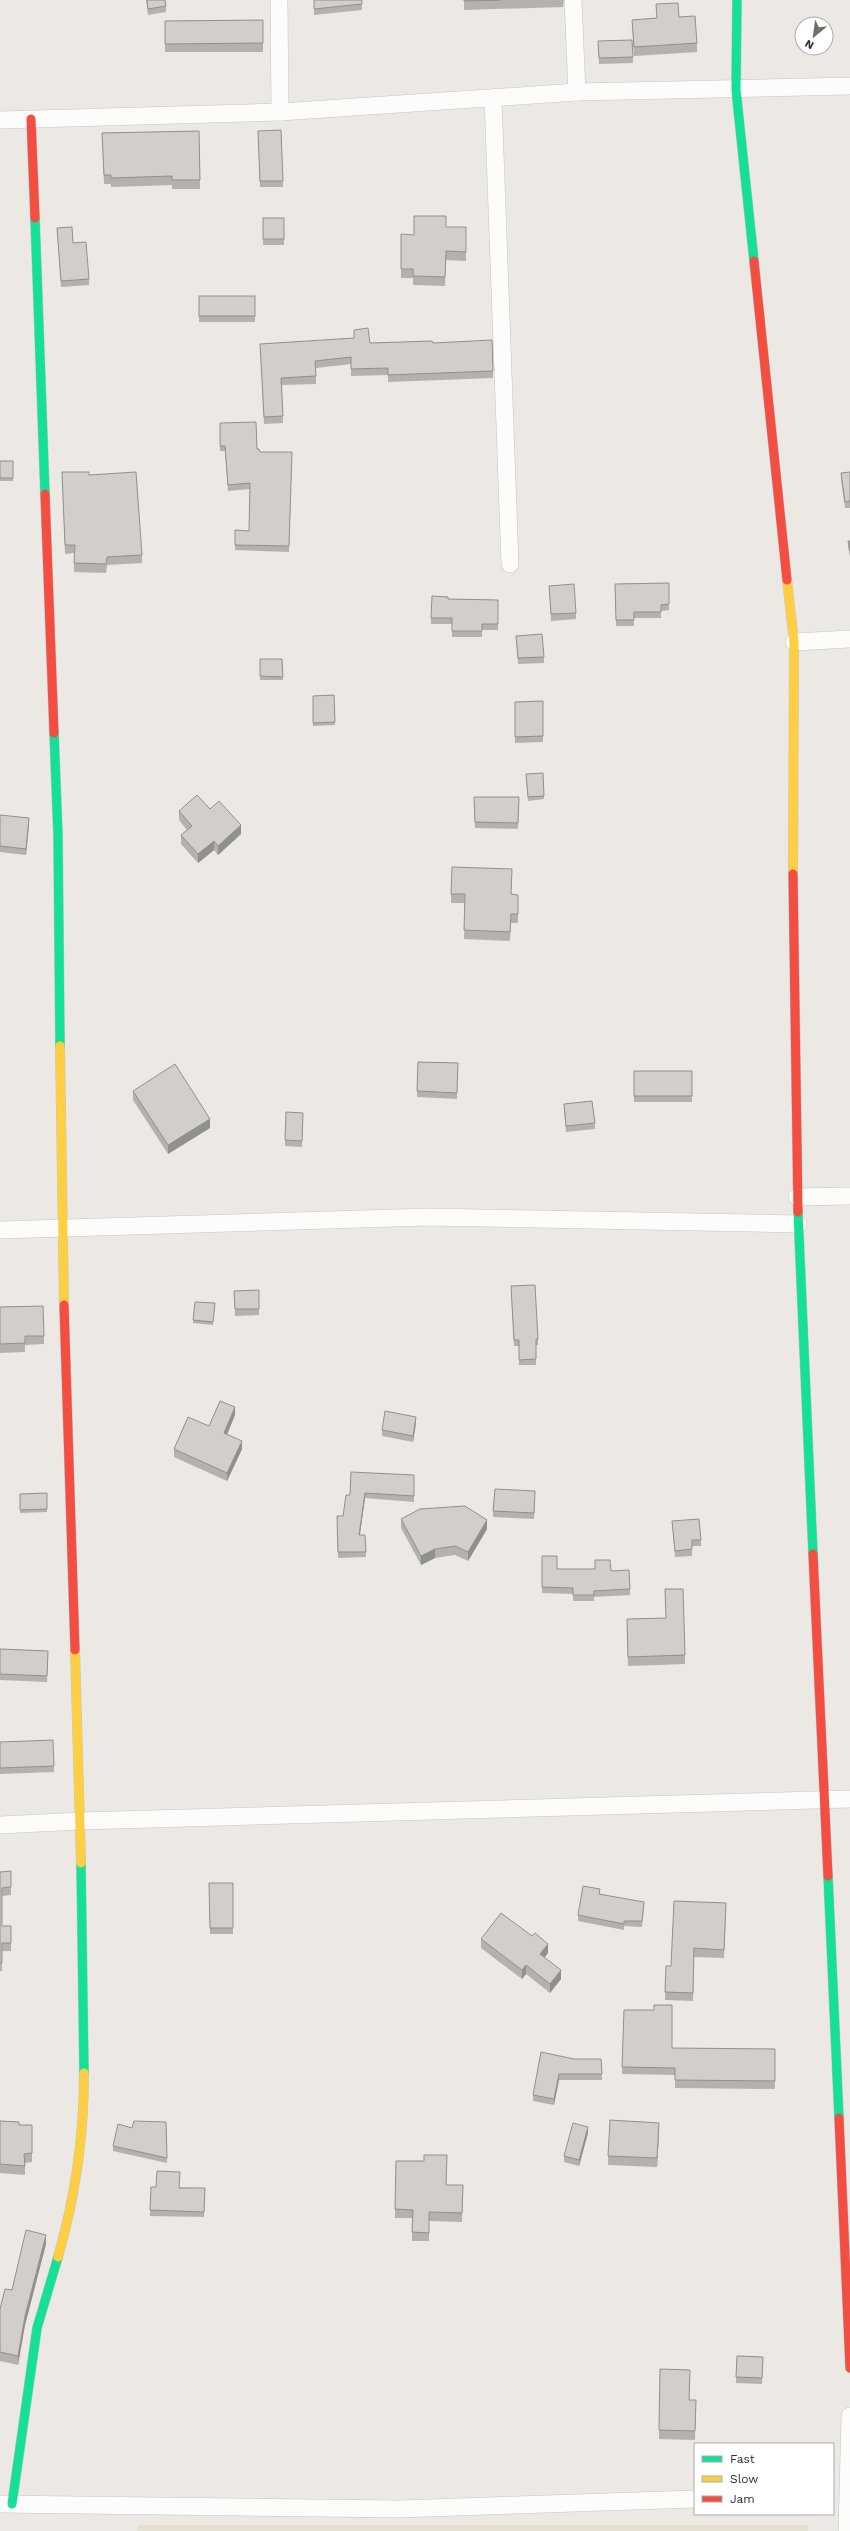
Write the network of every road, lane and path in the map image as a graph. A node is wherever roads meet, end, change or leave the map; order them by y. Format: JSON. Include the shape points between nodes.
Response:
{"nodes":[{"id":1,"x":279,"y":0,"type":"edge"},
{"id":2,"x":573,"y":0,"type":"edge"},
{"id":3,"x":737,"y":0,"type":"edge"},
{"id":4,"x":850,"y":86,"type":"edge"},
{"id":5,"x":736,"y":90,"type":"junction"},
{"id":6,"x":577,"y":92,"type":"junction"},
{"id":7,"x":493,"y":98,"type":"junction"},
{"id":8,"x":280,"y":112,"type":"junction"},
{"id":9,"x":31,"y":119,"type":"junction"},
{"id":10,"x":0,"y":120,"type":"edge"},
{"id":11,"x":510,"y":564,"type":"dead end"},
{"id":12,"x":850,"y":639,"type":"edge"},
{"id":13,"x":794,"y":642,"type":"junction"},
{"id":14,"x":850,"y":1196,"type":"edge"},
{"id":15,"x":797,"y":1197,"type":"junction"},
{"id":16,"x":798,"y":1224,"type":"junction"},
{"id":17,"x":61,"y":1228,"type":"junction"},
{"id":18,"x":0,"y":1230,"type":"edge"},
{"id":19,"x":850,"y":1799,"type":"edge"},
{"id":20,"x":823,"y":1800,"type":"junction"},
{"id":21,"x":82,"y":1821,"type":"junction"},
{"id":22,"x":0,"y":1826,"type":"edge"},
{"id":23,"x":850,"y":2368,"type":"edge"},
{"id":24,"x":850,"y":2416,"type":"edge"},
{"id":25,"x":840,"y":2494,"type":"edge"},
{"id":26,"x":694,"y":2499,"type":"edge"},
{"id":27,"x":6,"y":2504,"type":"edge"},
{"id":28,"x":847,"y":2531,"type":"edge"}],
"edges":[{"from":1,"to":8,"type":"street"},
{"from":2,"to":6,"type":"street"},
{"from":3,"to":5,"type":"street"},
{"from":4,"to":5,"type":"street"},
{"from":5,"to":6,"type":"street"},
{"from":5,"to":13,"type":"street"},
{"from":6,"to":7,"type":"street"},
{"from":7,"to":8,"type":"street"},
{"from":7,"to":11,"type":"street"},
{"from":8,"to":9,"type":"street"},
{"from":9,"to":10,"type":"street"},
{"from":9,"to":17,"type":"street","via":[[58,835]]},
{"from":12,"to":13,"type":"street"},
{"from":13,"to":15,"type":"street","via":[[793,934]]},
{"from":14,"to":15,"type":"street"},
{"from":15,"to":16,"type":"street"},
{"from":16,"to":17,"type":"street","via":[[428,1217]]},
{"from":16,"to":20,"type":"street"},
{"from":17,"to":18,"type":"street"},
{"from":17,"to":21,"type":"street"},
{"from":19,"to":20,"type":"street"},
{"from":20,"to":21,"type":"street"},
{"from":20,"to":23,"type":"street"},
{"from":21,"to":22,"type":"street"},
{"from":21,"to":27,"type":"street","via":[[84,2115],[68,2223],[36,2328]]},
{"from":24,"to":25,"type":"street"},
{"from":25,"to":28,"type":"street"},
{"from":26,"to":27,"type":"street","via":[[399,2509]]}]}
